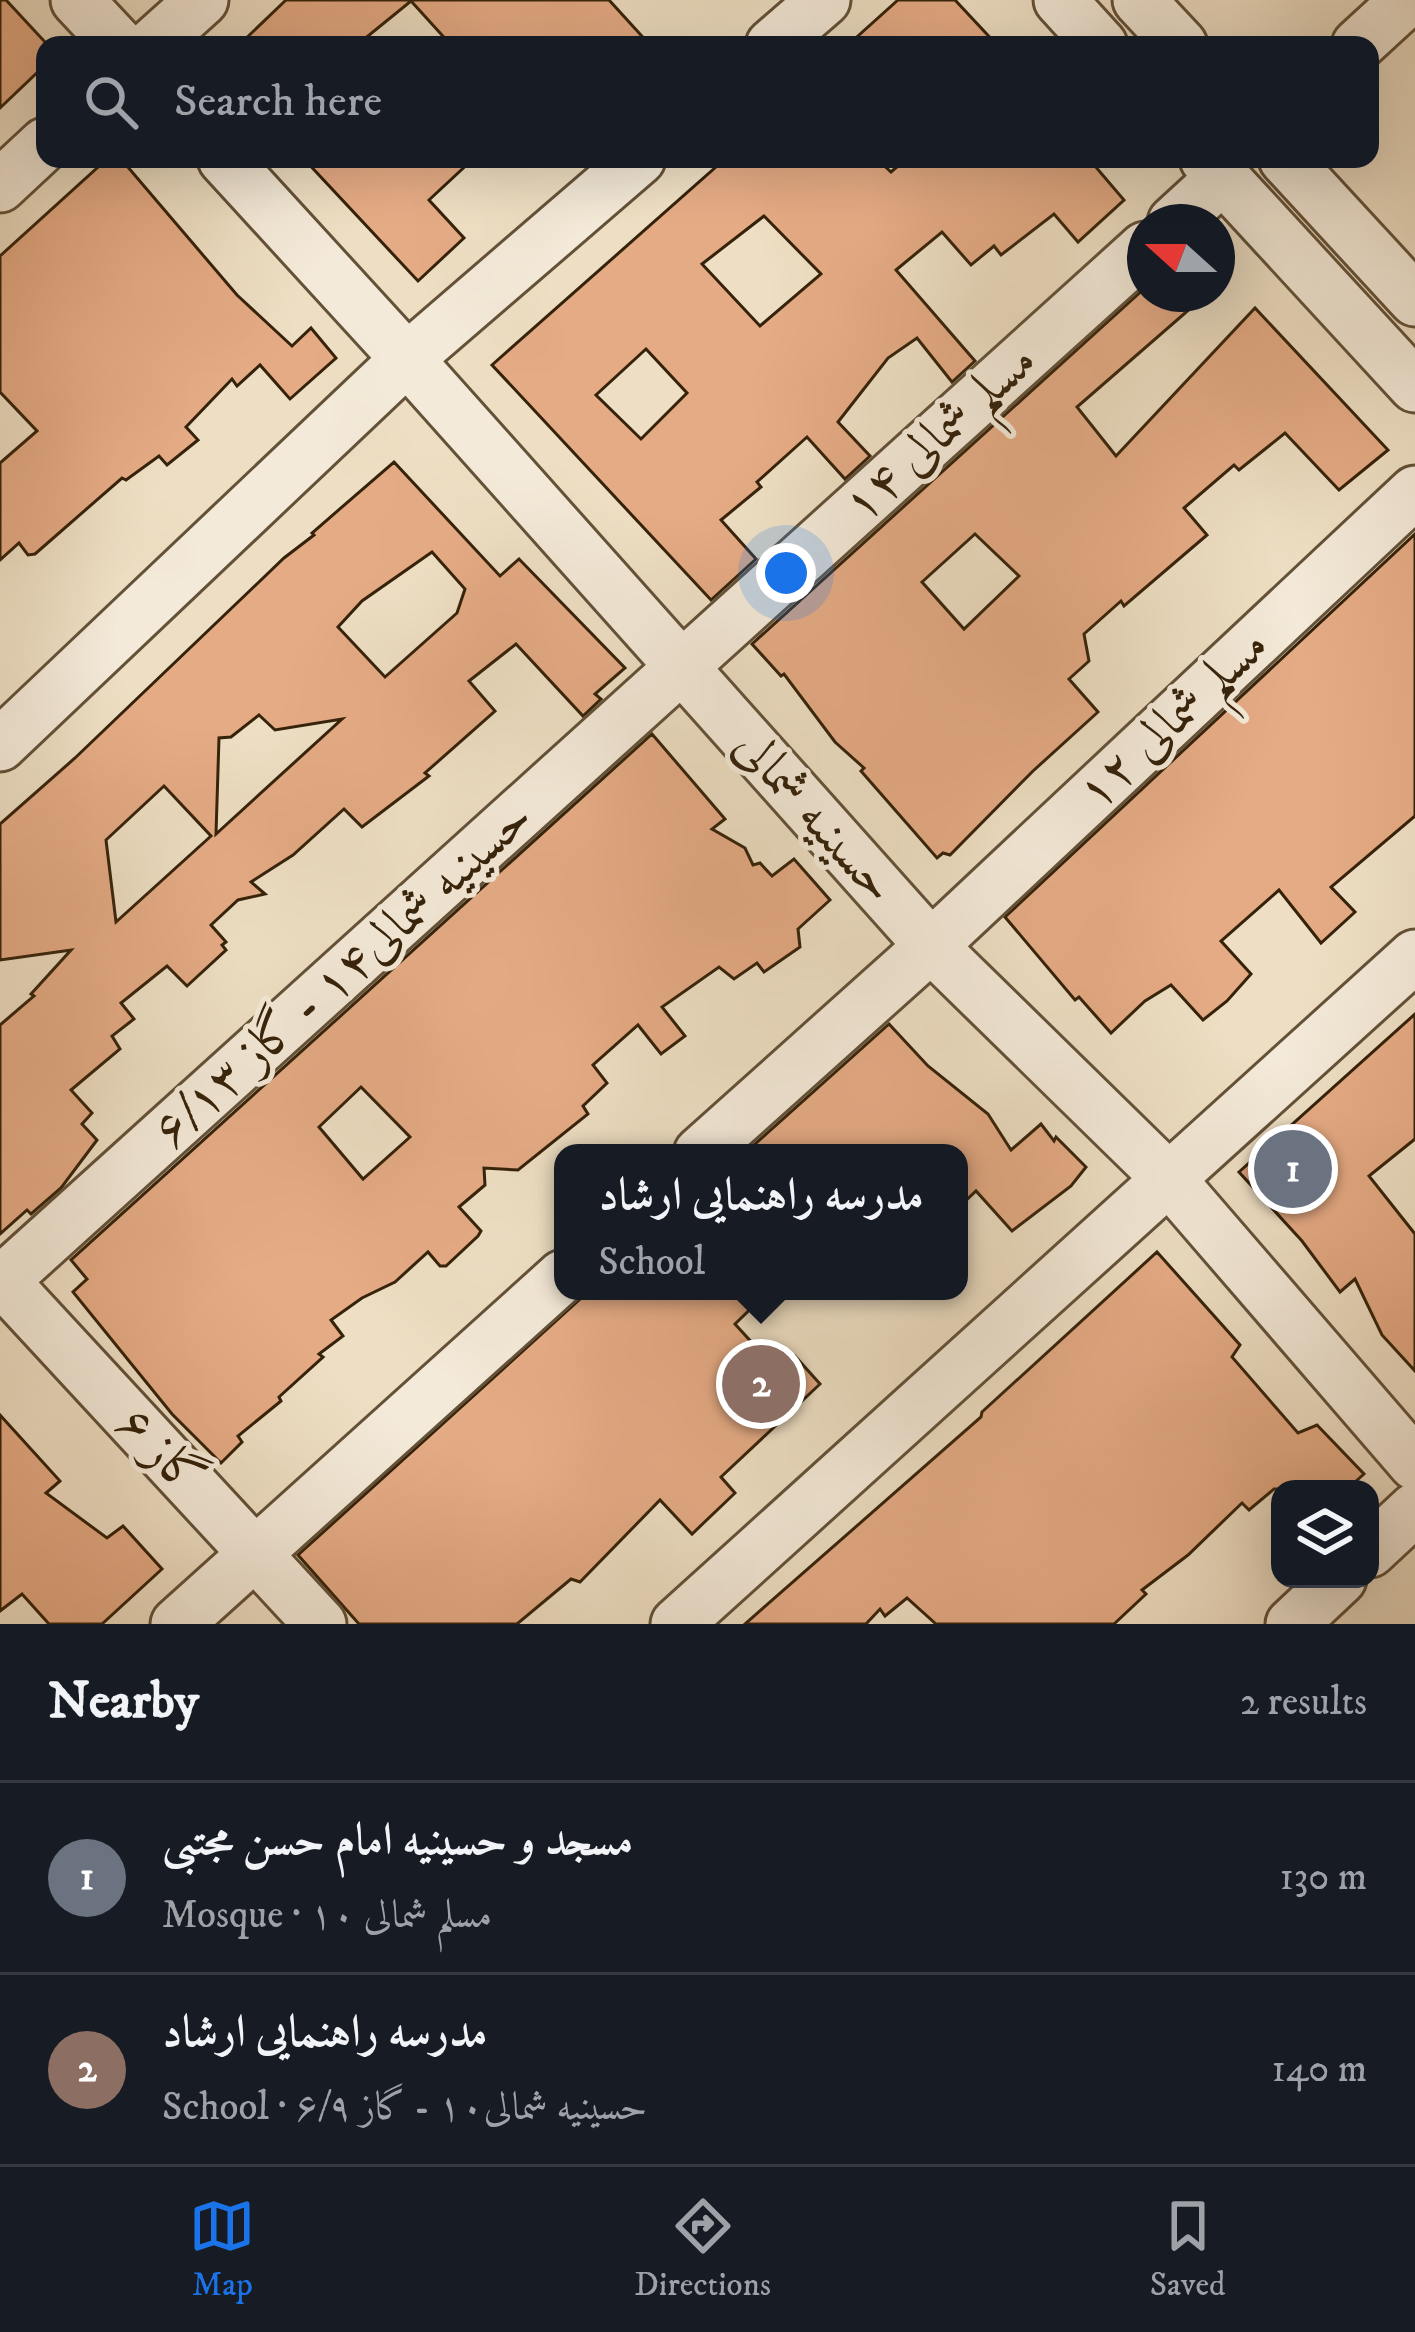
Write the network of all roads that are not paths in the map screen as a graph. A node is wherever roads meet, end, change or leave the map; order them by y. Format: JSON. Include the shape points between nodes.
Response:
{"nodes":[{"id":1,"x":77,"y":0,"type":"edge"},
{"id":2,"x":202,"y":0,"type":"edge"},
{"id":3,"x":824,"y":0,"type":"edge"},
{"id":4,"x":1060,"y":0,"type":"edge"},
{"id":5,"x":1139,"y":0,"type":"edge"},
{"id":6,"x":1407,"y":0,"type":"edge"},
{"id":7,"x":111,"y":36,"type":"edge"},
{"id":8,"x":162,"y":36,"type":"edge"},
{"id":9,"x":782,"y":36,"type":"edge"},
{"id":10,"x":1093,"y":36,"type":"edge"},
{"id":11,"x":1172,"y":36,"type":"edge"},
{"id":12,"x":1368,"y":36,"type":"edge"},
{"id":13,"x":36,"y":152,"type":"edge"},
{"id":14,"x":232,"y":168,"type":"edge"},
{"id":15,"x":629,"y":168,"type":"edge"},
{"id":16,"x":1215,"y":168,"type":"edge"},
{"id":17,"x":1293,"y":168,"type":"edge"},
{"id":18,"x":0,"y":186,"type":"edge"},
{"id":19,"x":1188,"y":204,"type":"edge"},
{"id":20,"x":1127,"y":264,"type":"edge"},
{"id":21,"x":1415,"y":300,"type":"edge"},
{"id":22,"x":407,"y":358,"type":"junction"},
{"id":23,"x":1415,"y":386,"type":"edge"},
{"id":24,"x":1415,"y":492,"type":"edge"},
{"id":25,"x":682,"y":666,"type":"junction"},
{"id":26,"x":0,"y":745,"type":"edge"},
{"id":27,"x":931,"y":946,"type":"junction"},
{"id":28,"x":1415,"y":956,"type":"edge"},
{"id":29,"x":710,"y":1144,"type":"edge"},
{"id":30,"x":1169,"y":1179,"type":"junction"},
{"id":31,"x":1,"y":1281,"type":"edge"},
{"id":32,"x":554,"y":1284,"type":"edge"},
{"id":33,"x":1415,"y":1465,"type":"edge"},
{"id":34,"x":1415,"y":1509,"type":"edge"},
{"id":35,"x":1379,"y":1543,"type":"edge"},
{"id":36,"x":254,"y":1553,"type":"junction"},
{"id":37,"x":1330,"y":1588,"type":"edge"},
{"id":38,"x":177,"y":1624,"type":"edge"},
{"id":39,"x":320,"y":1624,"type":"edge"},
{"id":40,"x":677,"y":1624,"type":"edge"},
{"id":41,"x":1292,"y":1624,"type":"edge"}],
"edges":[{"from":1,"to":7,"type":"street"},
{"from":2,"to":8,"type":"street"},
{"from":3,"to":9,"type":"street"},
{"from":4,"to":10,"type":"street"},
{"from":5,"to":11,"type":"street"},
{"from":6,"to":12,"type":"street"},
{"from":13,"to":18,"type":"street"},
{"from":14,"to":22,"type":"street","name":"حسینیه شمالی"},
{"from":15,"to":22,"type":"street"},
{"from":16,"to":19,"type":"street"},
{"from":16,"to":23,"type":"street"},
{"from":17,"to":21,"type":"street"},
{"from":20,"to":25,"type":"street","name":"مسلم شمالی ۱۴"},
{"from":22,"to":25,"type":"street","name":"حسینیه شمالی"},
{"from":22,"to":26,"type":"street"},
{"from":24,"to":27,"type":"street","name":"مسلم شمالی ۱۲"},
{"from":25,"to":27,"type":"street","name":"حسینیه شمالی"},
{"from":25,"to":31,"type":"street","name":"حسینیه شمالی۱۴ - گاز ۶/۱۳"},
{"from":27,"to":29,"type":"street","name":"مسلم شمالی ۱۲"},
{"from":27,"to":30,"type":"street","name":"حسینیه شمالی"},
{"from":28,"to":30,"type":"street"},
{"from":30,"to":33,"type":"street","name":"حسینیه شمالی"},
{"from":30,"to":40,"type":"street"},
{"from":31,"to":36,"type":"street","name":"گاز ۶"},
{"from":32,"to":36,"type":"street"},
{"from":34,"to":35,"type":"street"},
{"from":36,"to":38,"type":"street"},
{"from":36,"to":39,"type":"street","name":"گاز ۶"},
{"from":37,"to":41,"type":"street"}]}
